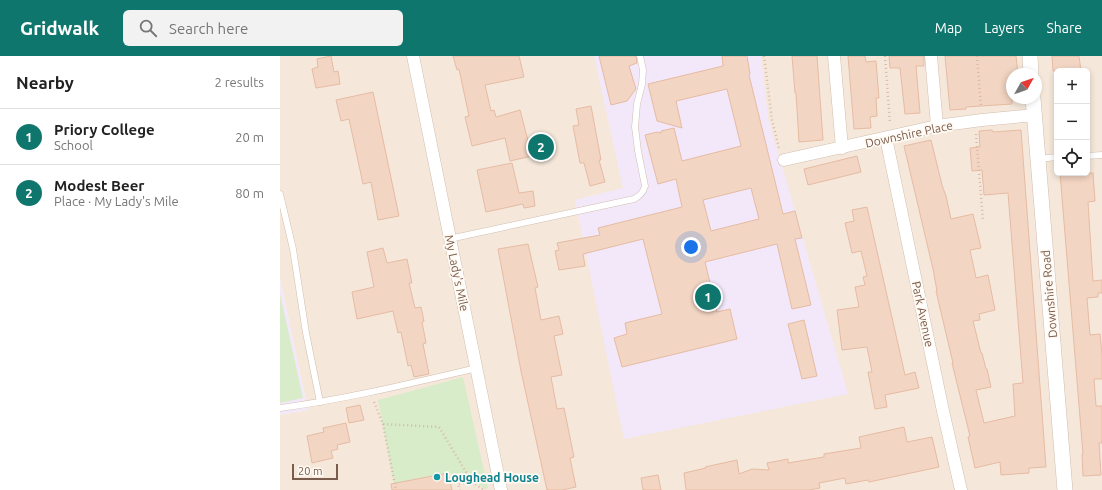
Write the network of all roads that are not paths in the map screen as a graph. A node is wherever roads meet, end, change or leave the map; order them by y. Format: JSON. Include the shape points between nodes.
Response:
{"nodes":[{"id":1,"x":413,"y":56,"type":"edge"},
{"id":2,"x":640,"y":56,"type":"edge"},
{"id":3,"x":834,"y":56,"type":"edge"},
{"id":4,"x":932,"y":56,"type":"edge"},
{"id":5,"x":1030,"y":56,"type":"edge"},
{"id":6,"x":1031,"y":68,"type":"edge"},
{"id":7,"x":1034,"y":104,"type":"edge"},
{"id":8,"x":1035,"y":115,"type":"junction"},
{"id":9,"x":937,"y":126,"type":"junction"},
{"id":10,"x":888,"y":137,"type":"junction"},
{"id":11,"x":842,"y":148,"type":"junction"},
{"id":12,"x":1102,"y":155,"type":"edge"},
{"id":13,"x":1090,"y":156,"type":"edge"},
{"id":14,"x":1054,"y":158,"type":"edge"},
{"id":15,"x":1038,"y":159,"type":"junction"},
{"id":16,"x":784,"y":160,"type":"road end"},
{"id":17,"x":280,"y":194,"type":"edge"},
{"id":18,"x":449,"y":239,"type":"junction"},
{"id":19,"x":477,"y":368,"type":"junction"},
{"id":20,"x":320,"y":402,"type":"junction"},
{"id":21,"x":280,"y":408,"type":"edge"},
{"id":22,"x":501,"y":490,"type":"edge"},
{"id":23,"x":961,"y":490,"type":"edge"},
{"id":24,"x":1065,"y":490,"type":"edge"}],
"edges":[{"from":1,"to":18,"type":"street","name":"My Lady's Mile"},
{"from":2,"to":18,"type":"lane","via":[[643,70],[635,127],[644,191],[639,196]]},
{"from":3,"to":11,"type":"street"},
{"from":4,"to":9,"type":"street"},
{"from":5,"to":6,"type":"street"},
{"from":7,"to":8,"type":"street","name":"Downshire Road"},
{"from":8,"to":9,"type":"street","name":"Downshire Place"},
{"from":8,"to":15,"type":"street","name":"Downshire Road"},
{"from":9,"to":10,"type":"street","name":"Downshire Place"},
{"from":10,"to":11,"type":"street","name":"Downshire Place"},
{"from":10,"to":23,"type":"street","name":"Park Avenue"},
{"from":11,"to":16,"type":"street","name":"Downshire Place"},
{"from":12,"to":13,"type":"lane"},
{"from":14,"to":15,"type":"lane"},
{"from":15,"to":24,"type":"street","name":"Downshire Road"},
{"from":17,"to":20,"type":"lane","via":[[293,249]]},
{"from":18,"to":19,"type":"street","name":"My Lady's Mile"},
{"from":19,"to":20,"type":"lane"},
{"from":19,"to":22,"type":"street","name":"My Lady's Mile"},
{"from":20,"to":21,"type":"lane"}]}
